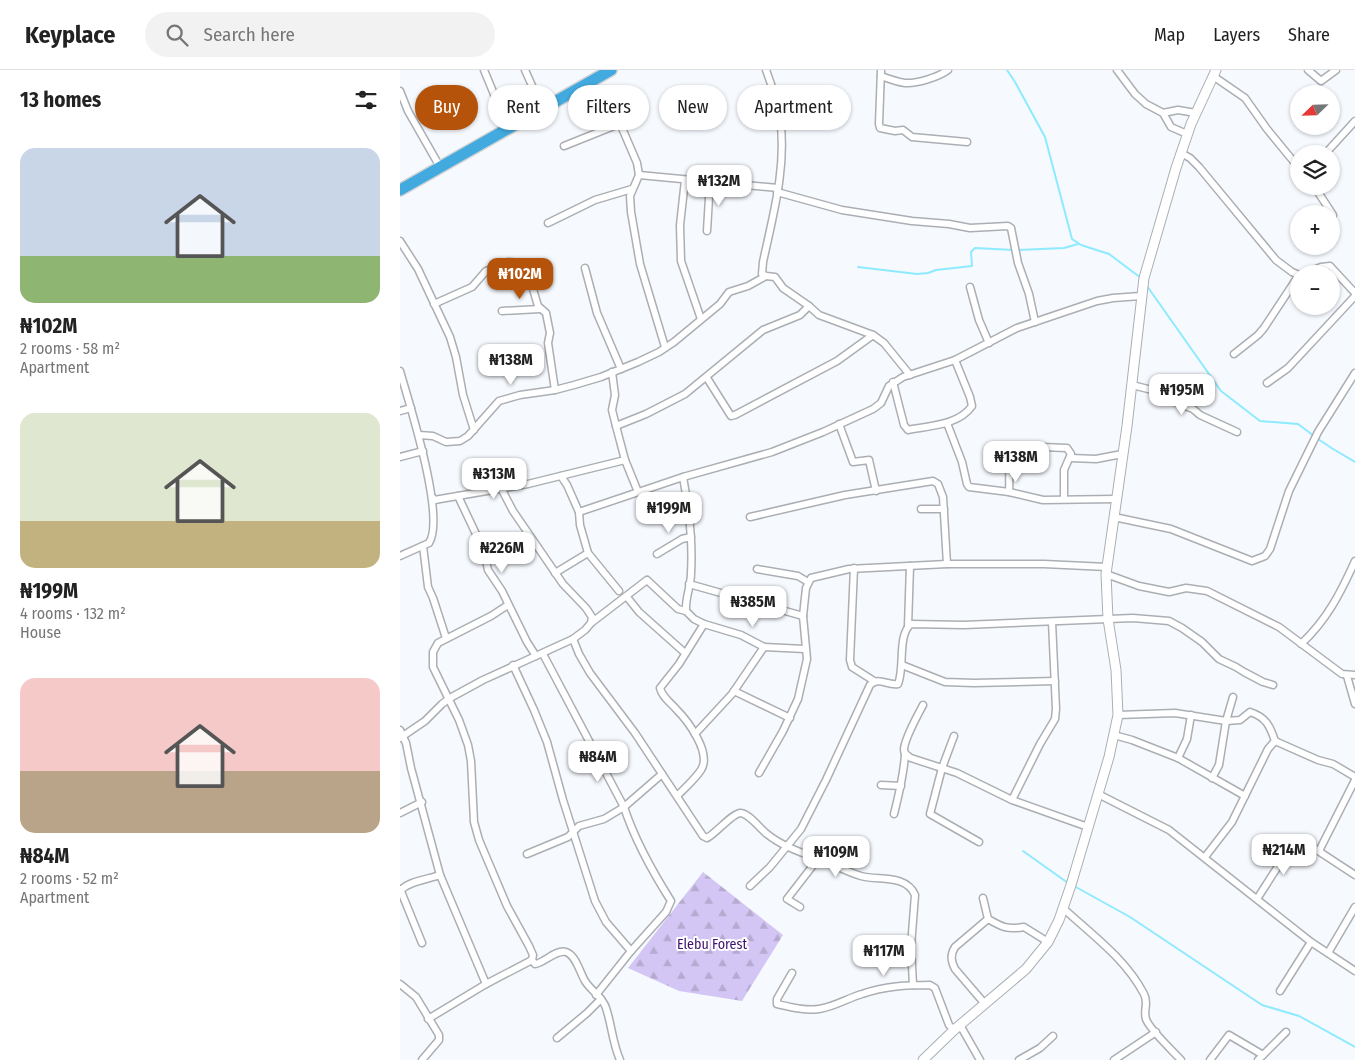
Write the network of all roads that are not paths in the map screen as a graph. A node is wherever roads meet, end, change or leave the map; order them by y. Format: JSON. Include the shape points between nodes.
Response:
{"nodes":[{"id":1,"x":484,"y":70,"type":"edge"},
{"id":2,"x":525,"y":70,"type":"edge"},
{"id":3,"x":611,"y":70,"type":"edge"},
{"id":4,"x":766,"y":70,"type":"edge"},
{"id":5,"x":948,"y":70,"type":"edge"},
{"id":6,"x":1117,"y":70,"type":"edge"},
{"id":7,"x":1308,"y":70,"type":"edge"},
{"id":8,"x":1336,"y":70,"type":"edge"},
{"id":9,"x":598,"y":73,"type":"edge"},
{"id":10,"x":881,"y":73,"type":"edge"},
{"id":11,"x":1215,"y":73,"type":"edge"},
{"id":12,"x":587,"y":84,"type":"joint"},
{"id":13,"x":490,"y":85,"type":"edge"},
{"id":14,"x":532,"y":85,"type":"edge"},
{"id":15,"x":400,"y":91,"type":"edge"},
{"id":16,"x":558,"y":99,"type":"edge"},
{"id":17,"x":1163,"y":113,"type":"junction"},
{"id":18,"x":1196,"y":113,"type":"junction"},
{"id":19,"x":1355,"y":121,"type":"edge"},
{"id":20,"x":505,"y":130,"type":"edge"},
{"id":21,"x":604,"y":130,"type":"edge"},
{"id":22,"x":622,"y":130,"type":"edge"},
{"id":23,"x":1187,"y":134,"type":"junction"},
{"id":24,"x":967,"y":142,"type":"dead end"},
{"id":25,"x":1333,"y":145,"type":"edge"},
{"id":26,"x":564,"y":146,"type":"dead end"},
{"id":27,"x":1181,"y":153,"type":"junction"},
{"id":28,"x":1290,"y":157,"type":"edge"},
{"id":29,"x":440,"y":167,"type":"junction"},
{"id":30,"x":638,"y":175,"type":"junction"},
{"id":31,"x":685,"y":180,"type":"junction"},
{"id":32,"x":710,"y":182,"type":"junction"},
{"id":33,"x":632,"y":189,"type":"junction"},
{"id":34,"x":400,"y":190,"type":"edge"},
{"id":35,"x":778,"y":190,"type":"junction"},
{"id":36,"x":548,"y":223,"type":"dead end"},
{"id":37,"x":707,"y":231,"type":"dead end"},
{"id":38,"x":400,"y":241,"type":"edge"},
{"id":39,"x":586,"y":268,"type":"dead end"},
{"id":40,"x":1290,"y":270,"type":"edge"},
{"id":41,"x":766,"y":276,"type":"junction"},
{"id":42,"x":1340,"y":277,"type":"edge"},
{"id":43,"x":970,"y":287,"type":"dead end"},
{"id":44,"x":1290,"y":289,"type":"edge"},
{"id":45,"x":1355,"y":294,"type":"edge"},
{"id":46,"x":1141,"y":296,"type":"junction"},
{"id":47,"x":434,"y":304,"type":"junction"},
{"id":48,"x":810,"y":306,"type":"junction"},
{"id":49,"x":540,"y":309,"type":"junction"},
{"id":50,"x":502,"y":310,"type":"dead end"},
{"id":51,"x":700,"y":319,"type":"junction"},
{"id":52,"x":1035,"y":322,"type":"junction"},
{"id":53,"x":873,"y":335,"type":"junction"},
{"id":54,"x":989,"y":343,"type":"junction"},
{"id":55,"x":666,"y":347,"type":"junction"},
{"id":56,"x":1234,"y":354,"type":"dead end"},
{"id":57,"x":955,"y":360,"type":"junction"},
{"id":58,"x":621,"y":368,"type":"junction"},
{"id":59,"x":400,"y":371,"type":"edge"},
{"id":60,"x":612,"y":372,"type":"junction"},
{"id":61,"x":1355,"y":373,"type":"edge"},
{"id":62,"x":910,"y":375,"type":"junction"},
{"id":63,"x":707,"y":378,"type":"junction"},
{"id":64,"x":893,"y":382,"type":"junction"},
{"id":65,"x":1267,"y":383,"type":"dead end"},
{"id":66,"x":1132,"y":385,"type":"junction"},
{"id":67,"x":555,"y":390,"type":"junction"},
{"id":68,"x":411,"y":408,"type":"junction"},
{"id":69,"x":400,"y":411,"type":"edge"},
{"id":70,"x":946,"y":423,"type":"junction"},
{"id":71,"x":839,"y":424,"type":"junction"},
{"id":72,"x":616,"y":426,"type":"junction"},
{"id":73,"x":474,"y":430,"type":"junction"},
{"id":74,"x":1237,"y":432,"type":"dead end"},
{"id":75,"x":419,"y":435,"type":"junction"},
{"id":76,"x":423,"y":451,"type":"junction"},
{"id":77,"x":1122,"y":454,"type":"junction"},
{"id":78,"x":400,"y":457,"type":"edge"},
{"id":79,"x":1071,"y":458,"type":"junction"},
{"id":80,"x":625,"y":460,"type":"junction"},
{"id":81,"x":561,"y":476,"type":"junction"},
{"id":82,"x":683,"y":477,"type":"junction"},
{"id":83,"x":502,"y":488,"type":"junction"},
{"id":84,"x":876,"y":491,"type":"junction"},
{"id":85,"x":638,"y":492,"type":"junction"},
{"id":86,"x":1009,"y":492,"type":"junction"},
{"id":87,"x":458,"y":496,"type":"junction"},
{"id":88,"x":432,"y":497,"type":"junction"},
{"id":89,"x":1064,"y":499,"type":"junction"},
{"id":90,"x":1116,"y":500,"type":"junction"},
{"id":91,"x":921,"y":509,"type":"dead end"},
{"id":92,"x":944,"y":509,"type":"junction"},
{"id":93,"x":579,"y":512,"type":"junction"},
{"id":94,"x":750,"y":517,"type":"dead end"},
{"id":95,"x":1114,"y":517,"type":"junction"},
{"id":96,"x":691,"y":537,"type":"junction"},
{"id":97,"x":423,"y":546,"type":"junction"},
{"id":98,"x":588,"y":553,"type":"junction"},
{"id":99,"x":657,"y":554,"type":"dead end"},
{"id":100,"x":400,"y":556,"type":"edge"},
{"id":101,"x":1355,"y":560,"type":"edge"},
{"id":102,"x":947,"y":564,"type":"junction"},
{"id":103,"x":910,"y":566,"type":"junction"},
{"id":104,"x":854,"y":568,"type":"junction"},
{"id":105,"x":757,"y":569,"type":"dead end"},
{"id":106,"x":1107,"y":571,"type":"junction"},
{"id":107,"x":555,"y":573,"type":"junction"},
{"id":108,"x":808,"y":582,"type":"junction"},
{"id":109,"x":690,"y":584,"type":"junction"},
{"id":110,"x":619,"y":591,"type":"dead end"},
{"id":111,"x":627,"y":596,"type":"junction"},
{"id":112,"x":508,"y":605,"type":"junction"},
{"id":113,"x":686,"y":611,"type":"junction"},
{"id":114,"x":803,"y":616,"type":"junction"},
{"id":115,"x":1108,"y":618,"type":"junction"},
{"id":116,"x":1052,"y":622,"type":"junction"},
{"id":117,"x":591,"y":623,"type":"junction"},
{"id":118,"x":704,"y":624,"type":"junction"},
{"id":119,"x":908,"y":626,"type":"junction"},
{"id":120,"x":446,"y":638,"type":"junction"},
{"id":121,"x":573,"y":639,"type":"junction"},
{"id":122,"x":1301,"y":644,"type":"junction"},
{"id":123,"x":764,"y":647,"type":"junction"},
{"id":124,"x":805,"y":649,"type":"junction"},
{"id":125,"x":685,"y":653,"type":"junction"},
{"id":126,"x":543,"y":654,"type":"junction"},
{"id":127,"x":536,"y":656,"type":"junction"},
{"id":128,"x":513,"y":665,"type":"junction"},
{"id":129,"x":902,"y":665,"type":"junction"},
{"id":130,"x":1355,"y":675,"type":"edge"},
{"id":131,"x":1347,"y":676,"type":"junction"},
{"id":132,"x":874,"y":681,"type":"junction"},
{"id":133,"x":1055,"y":682,"type":"junction"},
{"id":134,"x":1273,"y":685,"type":"dead end"},
{"id":135,"x":734,"y":691,"type":"junction"},
{"id":136,"x":1233,"y":697,"type":"dead end"},
{"id":137,"x":450,"y":698,"type":"junction"},
{"id":138,"x":1355,"y":704,"type":"edge"},
{"id":139,"x":923,"y":705,"type":"dead end"},
{"id":140,"x":1118,"y":715,"type":"junction"},
{"id":141,"x":1191,"y":715,"type":"junction"},
{"id":142,"x":790,"y":718,"type":"junction"},
{"id":143,"x":1226,"y":721,"type":"junction"},
{"id":144,"x":695,"y":734,"type":"junction"},
{"id":145,"x":401,"y":735,"type":"edge"},
{"id":146,"x":1114,"y":735,"type":"junction"},
{"id":147,"x":954,"y":736,"type":"dead end"},
{"id":148,"x":1275,"y":741,"type":"junction"},
{"id":149,"x":905,"y":754,"type":"junction"},
{"id":150,"x":1178,"y":758,"type":"junction"},
{"id":151,"x":942,"y":768,"type":"junction"},
{"id":152,"x":759,"y":773,"type":"dead end"},
{"id":153,"x":662,"y":774,"type":"junction"},
{"id":154,"x":1212,"y":778,"type":"junction"},
{"id":155,"x":1355,"y":779,"type":"edge"},
{"id":156,"x":881,"y":785,"type":"dead end"},
{"id":157,"x":901,"y":786,"type":"junction"},
{"id":158,"x":1098,"y":794,"type":"junction"},
{"id":159,"x":677,"y":796,"type":"junction"},
{"id":160,"x":1245,"y":796,"type":"junction"},
{"id":161,"x":1012,"y":800,"type":"junction"},
{"id":162,"x":422,"y":802,"type":"junction"},
{"id":163,"x":624,"y":806,"type":"junction"},
{"id":164,"x":400,"y":813,"type":"edge"},
{"id":165,"x":894,"y":814,"type":"dead end"},
{"id":166,"x":1088,"y":827,"type":"junction"},
{"id":167,"x":573,"y":832,"type":"junction"},
{"id":168,"x":979,"y":842,"type":"dead end"},
{"id":169,"x":788,"y":846,"type":"junction"},
{"id":170,"x":1319,"y":851,"type":"junction"},
{"id":171,"x":528,"y":854,"type":"dead end"},
{"id":172,"x":1205,"y":857,"type":"junction"},
{"id":173,"x":818,"y":859,"type":"junction"},
{"id":174,"x":440,"y":875,"type":"junction"},
{"id":175,"x":1355,"y":875,"type":"edge"},
{"id":176,"x":400,"y":881,"type":"edge"},
{"id":177,"x":408,"y":884,"type":"junction"},
{"id":178,"x":750,"y":886,"type":"dead end"},
{"id":179,"x":400,"y":890,"type":"edge"},
{"id":180,"x":984,"y":898,"type":"dead end"},
{"id":181,"x":1257,"y":899,"type":"junction"},
{"id":182,"x":402,"y":900,"type":"edge"},
{"id":183,"x":800,"y":907,"type":"dead end"},
{"id":184,"x":1355,"y":907,"type":"edge"},
{"id":185,"x":1063,"y":908,"type":"junction"},
{"id":186,"x":988,"y":919,"type":"junction"},
{"id":187,"x":1048,"y":942,"type":"junction"},
{"id":188,"x":1311,"y":942,"type":"junction"},
{"id":189,"x":422,"y":943,"type":"dead end"},
{"id":190,"x":631,"y":951,"type":"junction"},
{"id":191,"x":1328,"y":953,"type":"junction"},
{"id":192,"x":532,"y":960,"type":"junction"},
{"id":193,"x":1355,"y":971,"type":"edge"},
{"id":194,"x":792,"y":973,"type":"dead end"},
{"id":195,"x":400,"y":984,"type":"edge"},
{"id":196,"x":486,"y":984,"type":"junction"},
{"id":197,"x":913,"y":985,"type":"junction"},
{"id":198,"x":1280,"y":990,"type":"dead end"},
{"id":199,"x":599,"y":997,"type":"junction"},
{"id":200,"x":985,"y":1004,"type":"junction"},
{"id":201,"x":428,"y":1019,"type":"junction"},
{"id":202,"x":957,"y":1028,"type":"junction"},
{"id":203,"x":1156,"y":1032,"type":"junction"},
{"id":204,"x":1286,"y":1032,"type":"dead end"},
{"id":205,"x":1053,"y":1036,"type":"dead end"},
{"id":206,"x":557,"y":1038,"type":"dead end"},
{"id":207,"x":1260,"y":1057,"type":"edge"},
{"id":208,"x":422,"y":1060,"type":"edge"},
{"id":209,"x":620,"y":1060,"type":"edge"},
{"id":210,"x":923,"y":1060,"type":"edge"},
{"id":211,"x":980,"y":1060,"type":"edge"},
{"id":212,"x":1020,"y":1060,"type":"edge"},
{"id":213,"x":1114,"y":1060,"type":"edge"},
{"id":214,"x":1181,"y":1060,"type":"edge"},
{"id":215,"x":1211,"y":1060,"type":"edge"}],
"edges":[{"from":1,"to":13,"type":"street"},
{"from":2,"to":14,"type":"street"},
{"from":3,"to":9,"type":"highway"},
{"from":4,"to":35,"type":"street","via":[[780,120],[782,154]]},
{"from":5,"to":10,"type":"street","via":[[910,83],[896,81]]},
{"from":6,"to":17,"type":"street","via":[[1135,94]]},
{"from":7,"to":8,"type":"street","via":[[1321,81]]},
{"from":9,"to":12,"type":"highway"},
{"from":10,"to":24,"type":"street","via":[[880,128],[903,130],[912,137]]},
{"from":11,"to":18,"type":"main road"},
{"from":11,"to":28,"type":"street","via":[[1245,98]]},
{"from":12,"to":16,"type":"highway"},
{"from":15,"to":29,"type":"street"},
{"from":17,"to":18,"type":"street","via":[[1178,110]]},
{"from":17,"to":23,"type":"street","via":[[1171,127]]},
{"from":18,"to":23,"type":"main road"},
{"from":19,"to":25,"type":"street"},
{"from":20,"to":29,"type":"highway"},
{"from":21,"to":26,"type":"street"},
{"from":22,"to":30,"type":"street","via":[[637,162]]},
{"from":23,"to":27,"type":"main road"},
{"from":27,"to":40,"type":"street","via":[[1199,167],[1276,260]]},
{"from":27,"to":46,"type":"main road"},
{"from":29,"to":34,"type":"highway"},
{"from":30,"to":31,"type":"street"},
{"from":30,"to":33,"type":"street"},
{"from":31,"to":32,"type":"street"},
{"from":31,"to":51,"type":"street","via":[[680,225],[681,261]]},
{"from":32,"to":35,"type":"street"},
{"from":32,"to":37,"type":"street"},
{"from":33,"to":36,"type":"street","via":[[595,200]]},
{"from":33,"to":55,"type":"street","via":[[631,212],[640,264]]},
{"from":35,"to":41,"type":"street","via":[[763,262],[762,274]]},
{"from":35,"to":52,"type":"street","via":[[857,213],[970,228],[1008,226]]},
{"from":38,"to":47,"type":"street","via":[[418,268]]},
{"from":39,"to":58,"type":"street","via":[[597,313]]},
{"from":41,"to":48,"type":"street","via":[[775,277],[783,288]]},
{"from":41,"to":51,"type":"street","via":[[729,292],[720,304]]},
{"from":42,"to":45,"type":"street"},
{"from":43,"to":54,"type":"street"},
{"from":44,"to":56,"type":"street","via":[[1264,328]]},
{"from":45,"to":65,"type":"street","via":[[1288,368]]},
{"from":46,"to":52,"type":"street","via":[[1097,301]]},
{"from":46,"to":66,"type":"main road"},
{"from":47,"to":49,"type":"street","via":[[472,288],[486,271],[508,262],[519,262],[526,267]]},
{"from":47,"to":73,"type":"street","via":[[450,337]]},
{"from":48,"to":53,"type":"street","via":[[819,315]]},
{"from":48,"to":63,"type":"street","via":[[800,315],[763,330]]},
{"from":49,"to":50,"type":"street"},
{"from":49,"to":67,"type":"street","via":[[548,319]]},
{"from":51,"to":55,"type":"street"},
{"from":52,"to":54,"type":"street"},
{"from":53,"to":62,"type":"street","via":[[884,342]]},
{"from":53,"to":63,"type":"street","via":[[837,361],[735,415],[731,416]]},
{"from":54,"to":57,"type":"street"},
{"from":55,"to":58,"type":"street"},
{"from":57,"to":62,"type":"street"},
{"from":57,"to":70,"type":"street","via":[[972,406],[965,414]]},
{"from":58,"to":60,"type":"street"},
{"from":59,"to":68,"type":"street"},
{"from":60,"to":67,"type":"street"},
{"from":60,"to":72,"type":"street","via":[[615,395],[612,410]]},
{"from":61,"to":95,"type":"street","via":[[1318,432],[1289,491],[1270,549],[1260,559],[1252,561],[1171,529]]},
{"from":62,"to":64,"type":"street"},
{"from":63,"to":72,"type":"street","via":[[671,402]]},
{"from":64,"to":70,"type":"street","via":[[906,429]]},
{"from":64,"to":71,"type":"street","via":[[881,403]]},
{"from":66,"to":74,"type":"street","via":[[1152,390]]},
{"from":66,"to":77,"type":"main road"},
{"from":67,"to":73,"type":"street","via":[[499,401]]},
{"from":68,"to":69,"type":"street"},
{"from":68,"to":75,"type":"street"},
{"from":70,"to":86,"type":"street","via":[[969,487]]},
{"from":71,"to":82,"type":"street","via":[[772,452]]},
{"from":71,"to":84,"type":"street","via":[[853,462],[869,460]]},
{"from":72,"to":80,"type":"street"},
{"from":73,"to":75,"type":"street","via":[[460,441],[452,442]]},
{"from":75,"to":76,"type":"street"},
{"from":76,"to":78,"type":"street"},
{"from":76,"to":88,"type":"street"},
{"from":77,"to":79,"type":"street","via":[[1096,459]]},
{"from":77,"to":90,"type":"main road"},
{"from":79,"to":86,"type":"street","via":[[1067,448],[1015,446],[1010,454]]},
{"from":79,"to":89,"type":"street","via":[[1064,470]]},
{"from":80,"to":81,"type":"street"},
{"from":80,"to":85,"type":"street"},
{"from":81,"to":83,"type":"street"},
{"from":81,"to":93,"type":"street"},
{"from":82,"to":85,"type":"street"},
{"from":82,"to":96,"type":"street"},
{"from":83,"to":87,"type":"street"},
{"from":83,"to":107,"type":"street","via":[[512,511]]},
{"from":84,"to":92,"type":"street","via":[[933,481],[942,490]]},
{"from":84,"to":94,"type":"street"},
{"from":85,"to":93,"type":"street"},
{"from":86,"to":89,"type":"street","via":[[1043,500]]},
{"from":87,"to":88,"type":"street","via":[[435,500]]},
{"from":87,"to":112,"type":"street","via":[[484,551],[488,570]]},
{"from":88,"to":97,"type":"street","via":[[432,538]]},
{"from":89,"to":90,"type":"street"},
{"from":90,"to":95,"type":"main road"},
{"from":91,"to":92,"type":"street"},
{"from":92,"to":102,"type":"street"},
{"from":93,"to":98,"type":"street"},
{"from":95,"to":106,"type":"main road"},
{"from":96,"to":99,"type":"street"},
{"from":96,"to":109,"type":"street"},
{"from":97,"to":100,"type":"street"},
{"from":97,"to":120,"type":"street","via":[[428,588]]},
{"from":98,"to":107,"type":"street"},
{"from":98,"to":110,"type":"street"},
{"from":101,"to":122,"type":"street","via":[[1328,613]]},
{"from":102,"to":103,"type":"street"},
{"from":102,"to":106,"type":"street","via":[[1044,564]]},
{"from":103,"to":104,"type":"street"},
{"from":103,"to":119,"type":"street"},
{"from":104,"to":108,"type":"street","via":[[811,578]]},
{"from":104,"to":132,"type":"street","via":[[850,660],[852,667]]},
{"from":105,"to":108,"type":"street","via":[[798,576]]},
{"from":106,"to":115,"type":"main road"},
{"from":106,"to":122,"type":"street","via":[[1139,586],[1169,592],[1186,588],[1207,590],[1279,627]]},
{"from":107,"to":117,"type":"street","via":[[586,608],[592,617]]},
{"from":108,"to":114,"type":"street"},
{"from":109,"to":113,"type":"street"},
{"from":109,"to":114,"type":"street"},
{"from":111,"to":113,"type":"street","via":[[647,580],[678,609]]},
{"from":111,"to":117,"type":"street"},
{"from":111,"to":125,"type":"street","via":[[639,612]]},
{"from":112,"to":120,"type":"street"},
{"from":112,"to":127,"type":"street"},
{"from":113,"to":118,"type":"street"},
{"from":114,"to":124,"type":"street"},
{"from":115,"to":116,"type":"street"},
{"from":115,"to":134,"type":"street","via":[[1169,621],[1202,642],[1219,659]]},
{"from":115,"to":140,"type":"main road","via":[[1116,670]]},
{"from":116,"to":119,"type":"street","via":[[917,623]]},
{"from":116,"to":133,"type":"street"},
{"from":117,"to":121,"type":"street"},
{"from":118,"to":123,"type":"street","via":[[741,635]]},
{"from":118,"to":125,"type":"street"},
{"from":119,"to":129,"type":"street","via":[[902,644]]},
{"from":120,"to":137,"type":"street","via":[[438,643],[432,660],[433,668]]},
{"from":121,"to":126,"type":"street"},
{"from":121,"to":153,"type":"street","via":[[590,673]]},
{"from":122,"to":131,"type":"street"},
{"from":123,"to":124,"type":"street"},
{"from":123,"to":135,"type":"street"},
{"from":124,"to":142,"type":"street","via":[[798,699]]},
{"from":125,"to":144,"type":"street","via":[[660,688]]},
{"from":126,"to":127,"type":"street"},
{"from":126,"to":163,"type":"street"},
{"from":127,"to":128,"type":"street"},
{"from":128,"to":137,"type":"street"},
{"from":128,"to":167,"type":"street","via":[[547,742]]},
{"from":129,"to":132,"type":"street","via":[[898,684]]},
{"from":129,"to":133,"type":"street","via":[[945,682]]},
{"from":130,"to":131,"type":"street"},
{"from":131,"to":138,"type":"street"},
{"from":132,"to":169,"type":"street","via":[[801,830]]},
{"from":133,"to":161,"type":"street","via":[[1055,719]]},
{"from":135,"to":142,"type":"street"},
{"from":135,"to":144,"type":"street"},
{"from":136,"to":143,"type":"street"},
{"from":137,"to":145,"type":"street","via":[[426,721]]},
{"from":137,"to":192,"type":"street","via":[[471,761],[474,822],[496,881],[533,955]]},
{"from":139,"to":149,"type":"street","via":[[907,740]]},
{"from":140,"to":141,"type":"street"},
{"from":140,"to":146,"type":"main road"},
{"from":141,"to":143,"type":"street"},
{"from":141,"to":150,"type":"street","via":[[1187,739]]},
{"from":142,"to":152,"type":"street"},
{"from":143,"to":148,"type":"street","via":[[1240,720],[1250,712],[1261,715]]},
{"from":143,"to":154,"type":"street","via":[[1218,765]]},
{"from":144,"to":159,"type":"street","via":[[704,760],[701,770]]},
{"from":145,"to":162,"type":"street"},
{"from":146,"to":150,"type":"street"},
{"from":146,"to":158,"type":"main road"},
{"from":147,"to":151,"type":"street"},
{"from":148,"to":155,"type":"street","via":[[1333,764]]},
{"from":148,"to":160,"type":"street"},
{"from":149,"to":151,"type":"street"},
{"from":149,"to":157,"type":"street"},
{"from":150,"to":154,"type":"street"},
{"from":151,"to":161,"type":"street"},
{"from":151,"to":168,"type":"street","via":[[930,814]]},
{"from":153,"to":159,"type":"street"},
{"from":153,"to":163,"type":"street"},
{"from":154,"to":160,"type":"street"},
{"from":155,"to":170,"type":"street"},
{"from":156,"to":157,"type":"street"},
{"from":157,"to":165,"type":"street"},
{"from":158,"to":166,"type":"main road"},
{"from":158,"to":172,"type":"street","via":[[1169,830]]},
{"from":159,"to":169,"type":"street","via":[[707,838],[742,813],[769,836]]},
{"from":160,"to":172,"type":"street","via":[[1232,822]]},
{"from":161,"to":166,"type":"street"},
{"from":162,"to":164,"type":"street"},
{"from":162,"to":174,"type":"street"},
{"from":163,"to":167,"type":"street","via":[[604,819],[579,826]]},
{"from":163,"to":190,"type":"street","via":[[646,860],[671,901],[666,912]]},
{"from":166,"to":185,"type":"main road"},
{"from":167,"to":171,"type":"street"},
{"from":167,"to":190,"type":"street","via":[[595,900],[606,922]]},
{"from":169,"to":173,"type":"street"},
{"from":169,"to":178,"type":"street"},
{"from":170,"to":175,"type":"street"},
{"from":170,"to":181,"type":"street","via":[[1300,839],[1295,841]]},
{"from":172,"to":181,"type":"street"},
{"from":173,"to":183,"type":"street","via":[[787,899]]},
{"from":173,"to":197,"type":"street","via":[[859,876],[901,882],[912,888],[915,895],[911,946]]},
{"from":174,"to":177,"type":"street"},
{"from":174,"to":196,"type":"street"},
{"from":176,"to":177,"type":"street"},
{"from":177,"to":179,"type":"street"},
{"from":179,"to":182,"type":"street"},
{"from":180,"to":186,"type":"street"},
{"from":181,"to":188,"type":"street"},
{"from":182,"to":189,"type":"street"},
{"from":184,"to":191,"type":"street"},
{"from":185,"to":187,"type":"main road"},
{"from":185,"to":203,"type":"street","via":[[1124,964],[1144,994],[1146,1017]]},
{"from":186,"to":187,"type":"street","via":[[1010,929],[1024,926]]},
{"from":186,"to":200,"type":"street","via":[[952,952],[955,969]]},
{"from":187,"to":200,"type":"main road","via":[[1026,969]]},
{"from":188,"to":191,"type":"street"},
{"from":188,"to":198,"type":"street"},
{"from":190,"to":199,"type":"street"},
{"from":191,"to":193,"type":"street"},
{"from":192,"to":196,"type":"street"},
{"from":192,"to":199,"type":"street","via":[[534,964],[539,963],[567,952],[588,986]]},
{"from":194,"to":197,"type":"street","via":[[777,1004],[819,1009],[881,989]]},
{"from":195,"to":201,"type":"street","via":[[416,997]]},
{"from":196,"to":201,"type":"street"},
{"from":197,"to":202,"type":"street","via":[[935,988],[949,1025]]},
{"from":199,"to":206,"type":"street","via":[[587,1013]]},
{"from":199,"to":209,"type":"street","via":[[606,1006]]},
{"from":200,"to":202,"type":"main road"},
{"from":201,"to":208,"type":"street","via":[[439,1040]]},
{"from":202,"to":210,"type":"main road"},
{"from":202,"to":211,"type":"street"},
{"from":203,"to":213,"type":"street"},
{"from":203,"to":214,"type":"street"},
{"from":204,"to":207,"type":"street"},
{"from":205,"to":212,"type":"street"},
{"from":207,"to":215,"type":"street","via":[[1229,1035]]}]}
